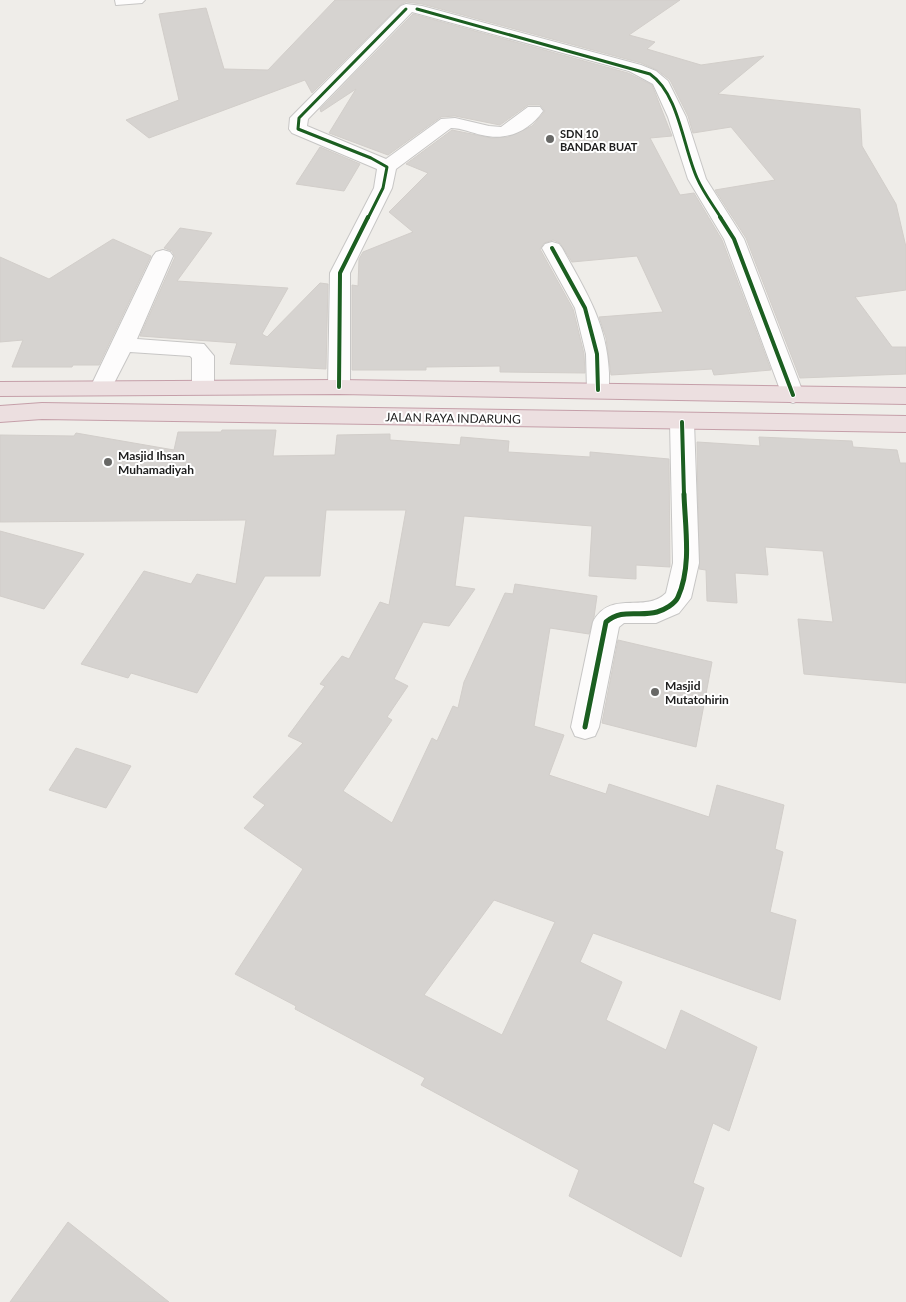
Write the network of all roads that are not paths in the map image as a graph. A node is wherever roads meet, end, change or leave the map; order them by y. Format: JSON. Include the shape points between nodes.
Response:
{"nodes":[{"id":1,"x":137,"y":0,"type":"edge"},
{"id":2,"x":388,"y":0,"type":"edge"},
{"id":3,"x":440,"y":0,"type":"edge"},
{"id":4,"x":121,"y":2,"type":"dead end"},
{"id":5,"x":411,"y":9,"type":"junction"},
{"id":6,"x":534,"y":111,"type":"dead end"},
{"id":7,"x":388,"y":167,"type":"junction"},
{"id":8,"x":552,"y":248,"type":"dead end"},
{"id":9,"x":163,"y":256,"type":"dead end"},
{"id":10,"x":124,"y":345,"type":"junction"},
{"id":11,"x":203,"y":387,"type":"junction"},
{"id":12,"x":339,"y":387,"type":"junction"},
{"id":13,"x":101,"y":388,"type":"junction"},
{"id":14,"x":0,"y":389,"type":"edge"},
{"id":15,"x":598,"y":390,"type":"junction"},
{"id":16,"x":793,"y":395,"type":"junction"},
{"id":17,"x":906,"y":396,"type":"edge"},
{"id":18,"x":0,"y":414,"type":"edge"},
{"id":19,"x":682,"y":422,"type":"junction"},
{"id":20,"x":906,"y":424,"type":"edge"},
{"id":21,"x":585,"y":726,"type":"dead end"}],
"edges":[{"from":1,"to":4,"type":"street"},
{"from":2,"to":5,"type":"street"},
{"from":3,"to":5,"type":"street"},
{"from":5,"to":7,"type":"street","via":[[299,118],[297,124],[298,129]]},
{"from":5,"to":16,"type":"street","via":[[635,68],[660,81],[677,117],[697,179],[734,240]]},
{"from":6,"to":7,"type":"street","via":[[512,130],[504,132],[446,123]]},
{"from":7,"to":12,"type":"street","via":[[383,188],[340,273]]},
{"from":8,"to":15,"type":"street","via":[[585,308],[597,354]]},
{"from":9,"to":10,"type":"street"},
{"from":10,"to":11,"type":"street","via":[[196,349],[203,356]]},
{"from":10,"to":13,"type":"street"},
{"from":11,"to":12,"type":"highway"},
{"from":11,"to":13,"type":"highway"},
{"from":12,"to":15,"type":"highway"},
{"from":13,"to":14,"type":"highway"},
{"from":15,"to":16,"type":"highway"},
{"from":16,"to":17,"type":"highway"},
{"from":18,"to":19,"type":"highway","name":"JALAN RAYA INDARUNG","via":[[42,410]]},
{"from":19,"to":20,"type":"highway","name":"JALAN RAYA INDARUNG"},
{"from":19,"to":21,"type":"street","via":[[686,563],[678,598],[656,612],[620,613],[606,622]]}]}
